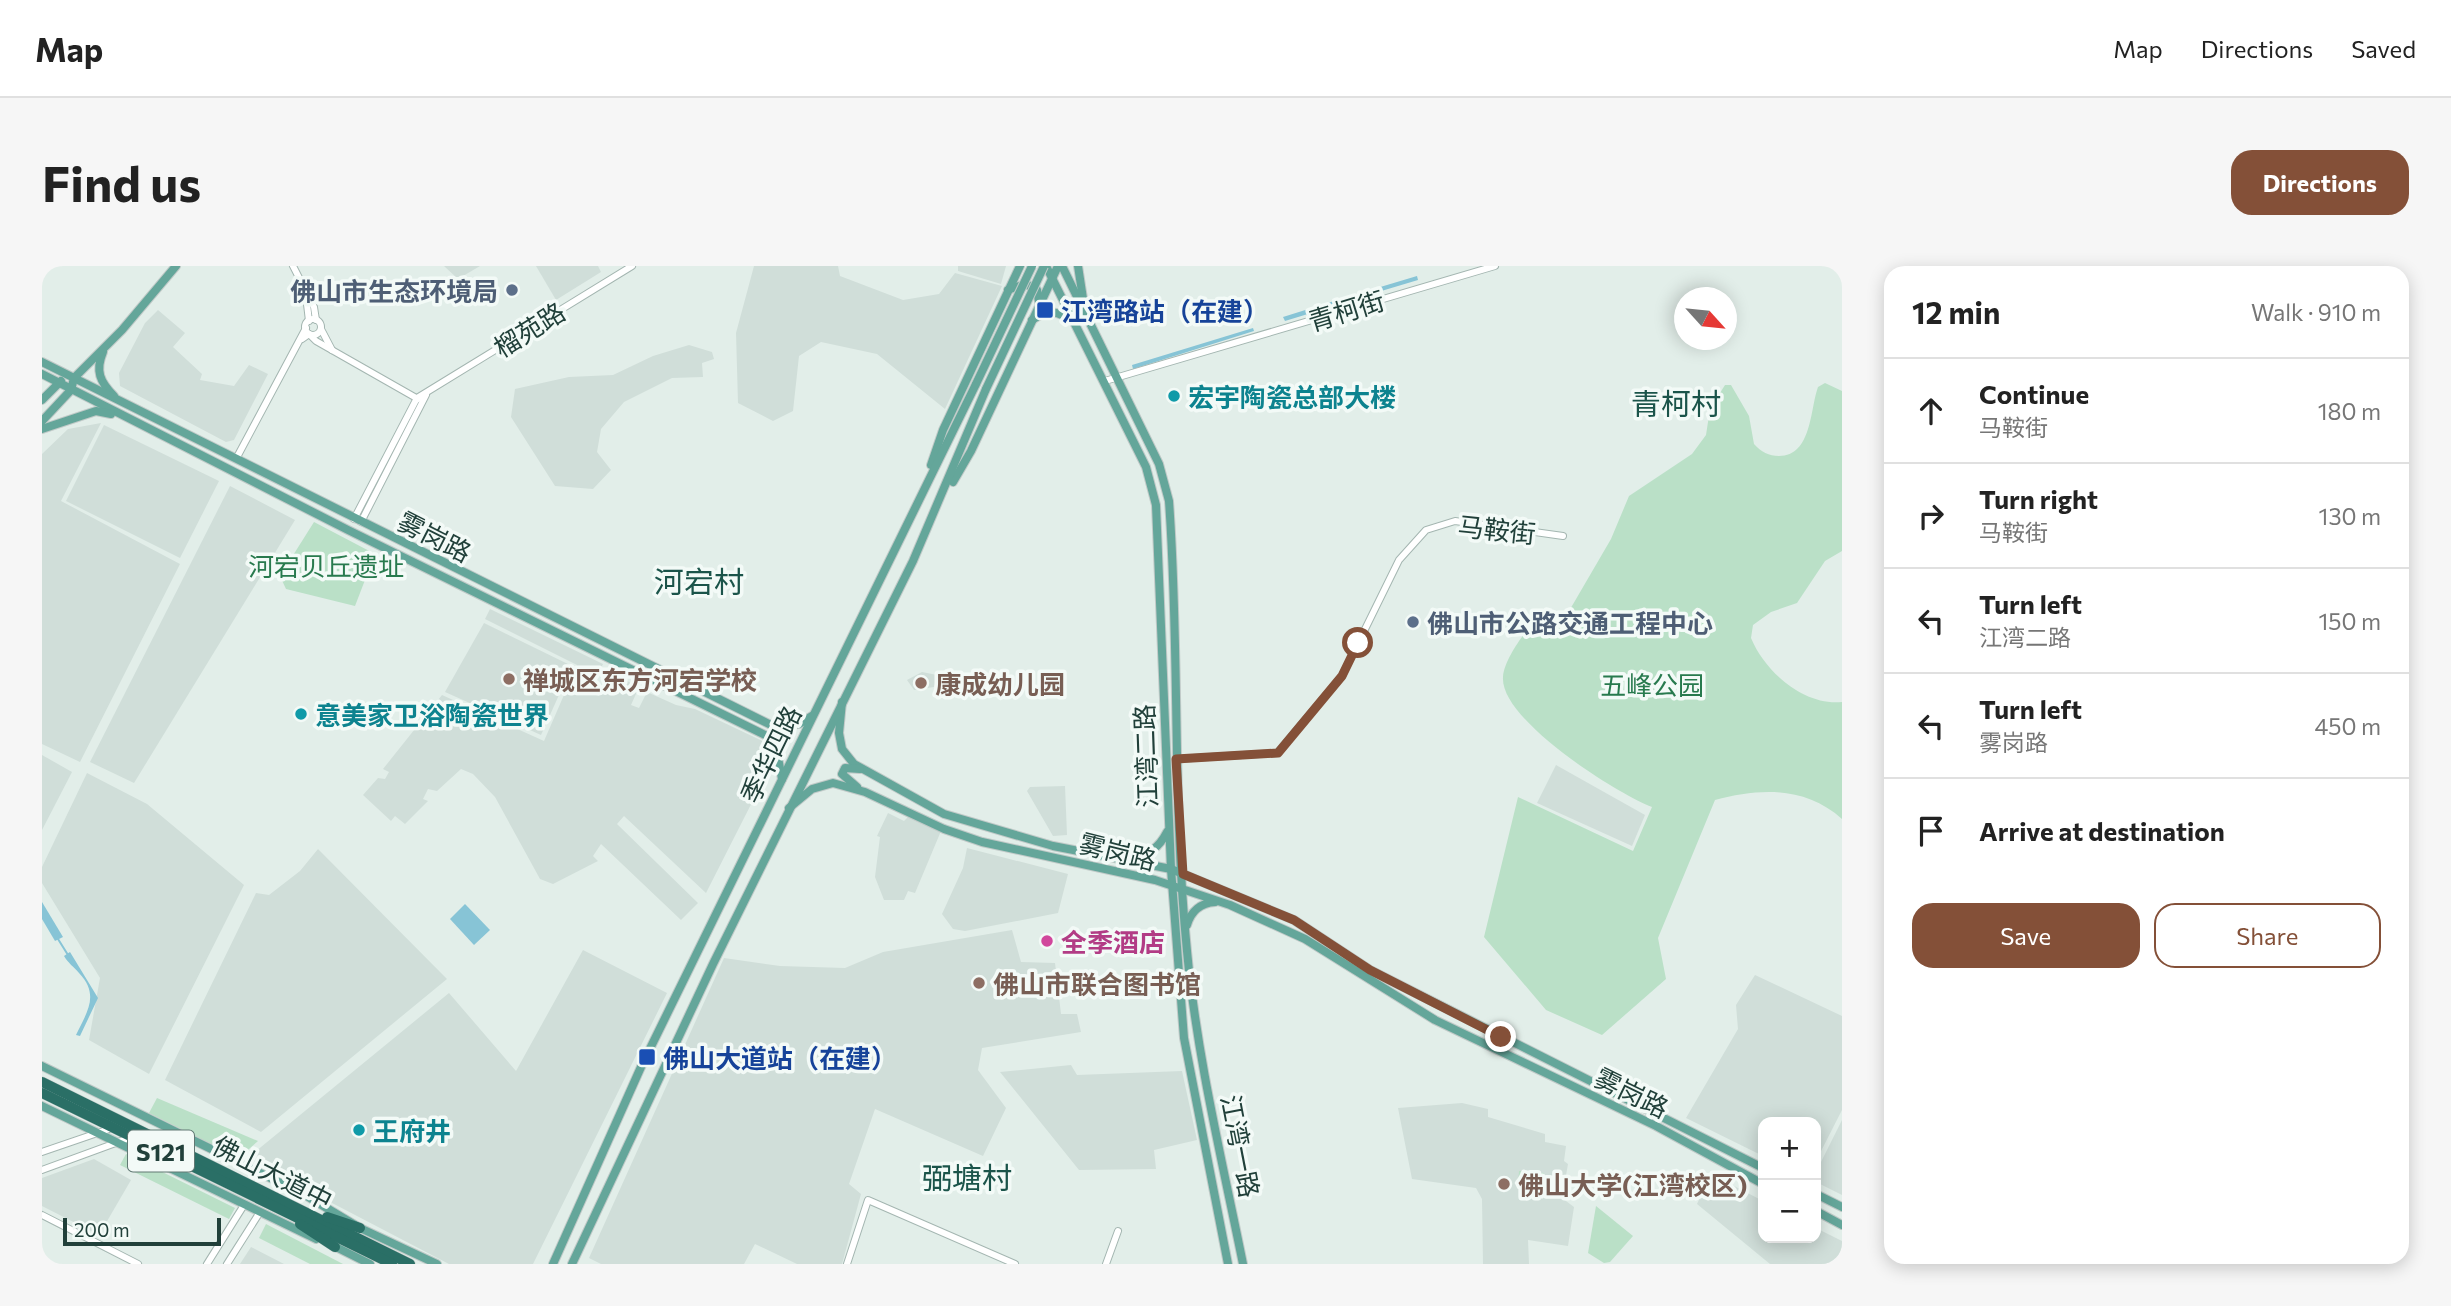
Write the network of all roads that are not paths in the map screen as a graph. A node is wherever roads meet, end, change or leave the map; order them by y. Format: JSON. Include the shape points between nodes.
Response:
{"nodes":[{"id":1,"x":176,"y":266,"type":"edge"},
{"id":2,"x":293,"y":266,"type":"edge"},
{"id":3,"x":632,"y":266,"type":"edge"},
{"id":4,"x":1017,"y":266,"type":"edge"},
{"id":5,"x":1032,"y":266,"type":"edge"},
{"id":6,"x":1045,"y":266,"type":"edge"},
{"id":7,"x":1060,"y":266,"type":"edge"},
{"id":8,"x":1078,"y":266,"type":"edge"},
{"id":9,"x":1495,"y":266,"type":"edge"},
{"id":10,"x":1052,"y":278,"type":"junction"},
{"id":11,"x":1008,"y":290,"type":"junction"},
{"id":12,"x":1039,"y":305,"type":"junction"},
{"id":13,"x":1086,"y":315,"type":"junction"},
{"id":14,"x":1032,"y":320,"type":"junction"},
{"id":15,"x":1075,"y":324,"type":"junction"},
{"id":16,"x":310,"y":326,"type":"junction"},
{"id":17,"x":321,"y":328,"type":"junction"},
{"id":18,"x":105,"y":346,"type":"junction"},
{"id":19,"x":333,"y":352,"type":"junction"},
{"id":20,"x":42,"y":362,"type":"edge"},
{"id":21,"x":42,"y":374,"type":"edge"},
{"id":22,"x":74,"y":378,"type":"junction"},
{"id":23,"x":1117,"y":378,"type":"junction"},
{"id":24,"x":1105,"y":381,"type":"junction"},
{"id":25,"x":58,"y":382,"type":"junction"},
{"id":26,"x":71,"y":390,"type":"junction"},
{"id":27,"x":42,"y":400,"type":"edge"},
{"id":28,"x":420,"y":400,"type":"junction"},
{"id":29,"x":122,"y":402,"type":"junction"},
{"id":30,"x":121,"y":415,"type":"junction"},
{"id":31,"x":42,"y":421,"type":"edge"},
{"id":32,"x":42,"y":429,"type":"edge"},
{"id":33,"x":236,"y":459,"type":"junction"},
{"id":34,"x":919,"y":497,"type":"junction"},
{"id":35,"x":939,"y":505,"type":"junction"},
{"id":36,"x":358,"y":520,"type":"junction"},
{"id":37,"x":1563,"y":536,"type":"dead end"},
{"id":38,"x":842,"y":702,"type":"junction"},
{"id":39,"x":812,"y":716,"type":"junction"},
{"id":40,"x":771,"y":725,"type":"junction"},
{"id":41,"x":775,"y":743,"type":"junction"},
{"id":42,"x":1176,"y":759,"type":"junction"},
{"id":43,"x":866,"y":771,"type":"junction"},
{"id":44,"x":782,"y":779,"type":"junction"},
{"id":45,"x":863,"y":791,"type":"junction"},
{"id":46,"x":789,"y":808,"type":"junction"},
{"id":47,"x":1169,"y":830,"type":"junction"},
{"id":48,"x":1131,"y":859,"type":"junction"},
{"id":49,"x":1171,"y":869,"type":"junction"},
{"id":50,"x":1183,"y":874,"type":"junction"},
{"id":51,"x":1172,"y":887,"type":"junction"},
{"id":52,"x":1184,"y":892,"type":"junction"},
{"id":53,"x":1220,"y":902,"type":"junction"},
{"id":54,"x":1185,"y":931,"type":"junction"},
{"id":55,"x":1197,"y":1037,"type":"joint"},
{"id":56,"x":42,"y":1066,"type":"edge"},
{"id":57,"x":42,"y":1082,"type":"edge"},
{"id":58,"x":42,"y":1093,"type":"edge"},
{"id":59,"x":42,"y":1106,"type":"edge"},
{"id":60,"x":113,"y":1127,"type":"junction"},
{"id":61,"x":97,"y":1133,"type":"junction"},
{"id":62,"x":132,"y":1137,"type":"junction"},
{"id":63,"x":117,"y":1143,"type":"junction"},
{"id":64,"x":42,"y":1152,"type":"edge"},
{"id":65,"x":1758,"y":1165,"type":"edge"},
{"id":66,"x":42,"y":1170,"type":"edge"},
{"id":67,"x":1758,"y":1181,"type":"edge"},
{"id":68,"x":1821,"y":1196,"type":"edge"},
{"id":69,"x":244,"y":1205,"type":"junction"},
{"id":70,"x":282,"y":1205,"type":"junction"},
{"id":71,"x":1842,"y":1207,"type":"edge"},
{"id":72,"x":260,"y":1212,"type":"junction"},
{"id":73,"x":1821,"y":1214,"type":"edge"},
{"id":74,"x":42,"y":1215,"type":"edge"},
{"id":75,"x":1842,"y":1225,"type":"edge"},
{"id":76,"x":360,"y":1228,"type":"junction"},
{"id":77,"x":1118,"y":1231,"type":"dead end"},
{"id":78,"x":335,"y":1247,"type":"junction"},
{"id":79,"x":138,"y":1264,"type":"edge"},
{"id":80,"x":207,"y":1264,"type":"edge"},
{"id":81,"x":228,"y":1264,"type":"edge"},
{"id":82,"x":370,"y":1264,"type":"edge"},
{"id":83,"x":392,"y":1264,"type":"edge"},
{"id":84,"x":410,"y":1264,"type":"edge"},
{"id":85,"x":437,"y":1264,"type":"edge"},
{"id":86,"x":553,"y":1264,"type":"edge"},
{"id":87,"x":572,"y":1264,"type":"edge"},
{"id":88,"x":847,"y":1264,"type":"edge"},
{"id":89,"x":1015,"y":1264,"type":"edge"},
{"id":90,"x":1106,"y":1264,"type":"edge"},
{"id":91,"x":1228,"y":1264,"type":"edge"},
{"id":92,"x":1243,"y":1264,"type":"edge"}],
"edges":[{"from":1,"to":18,"type":"main road"},
{"from":2,"to":16,"type":"street","via":[[306,291]]},
{"from":3,"to":28,"type":"street","name":"榴苑路"},
{"from":4,"to":11,"type":"main road"},
{"from":5,"to":34,"type":"main road","name":"季华四路","bridge":true},
{"from":6,"to":10,"type":"main road","name":"江湾二路"},
{"from":6,"to":35,"type":"main road","name":"季华四路","bridge":true,"via":[[986,388]]},
{"from":7,"to":10,"type":"main road"},
{"from":7,"to":13,"type":"main road","name":"江湾二路"},
{"from":8,"to":13,"type":"main road"},
{"from":9,"to":23,"type":"street","name":"青柯街"},
{"from":10,"to":12,"type":"main road"},
{"from":10,"to":15,"type":"main road","name":"江湾二路"},
{"from":11,"to":12,"type":"main road","via":[[1021,284],[1032,286],[1038,290]]},
{"from":11,"to":34,"type":"main road","via":[[943,430]]},
{"from":12,"to":14,"type":"main road"},
{"from":13,"to":23,"type":"main road","name":"江湾二路"},
{"from":14,"to":15,"type":"main road","via":[[1046,311],[1060,313]]},
{"from":14,"to":35,"type":"main road","via":[[971,452]]},
{"from":15,"to":24,"type":"main road","name":"江湾二路"},
{"from":16,"to":17,"type":"street"},
{"from":16,"to":17,"type":"street","via":[[317,334]]},
{"from":16,"to":19,"type":"street"},
{"from":16,"to":33,"type":"street"},
{"from":17,"to":19,"type":"street"},
{"from":18,"to":22,"type":"main road"},
{"from":18,"to":29,"type":"main road","via":[[98,372],[102,383]]},
{"from":19,"to":28,"type":"street"},
{"from":20,"to":22,"type":"main road","name":"雾岗路"},
{"from":21,"to":25,"type":"main road","name":"雾岗路"},
{"from":22,"to":25,"type":"main road"},
{"from":22,"to":26,"type":"main road"},
{"from":22,"to":29,"type":"main road","name":"雾岗路"},
{"from":23,"to":24,"type":"street","name":"青柯街"},
{"from":23,"to":42,"type":"main road","name":"江湾二路","via":[[1159,464],[1169,501]]},
{"from":24,"to":47,"type":"main road","name":"江湾二路","via":[[1146,467],[1156,505]]},
{"from":25,"to":26,"type":"main road","name":"雾岗路"},
{"from":25,"to":27,"type":"main road"},
{"from":26,"to":30,"type":"main road","name":"雾岗路"},
{"from":26,"to":31,"type":"main road"},
{"from":28,"to":36,"type":"street"},
{"from":29,"to":33,"type":"main road","name":"雾岗路"},
{"from":30,"to":32,"type":"main road","via":[[96,411]]},
{"from":30,"to":41,"type":"main road","name":"雾岗路"},
{"from":33,"to":36,"type":"main road","name":"雾岗路"},
{"from":34,"to":39,"type":"main road","name":"季华四路"},
{"from":35,"to":38,"type":"main road","name":"季华四路"},
{"from":36,"to":40,"type":"main road","name":"雾岗路"},
{"from":37,"to":42,"type":"street","name":"马鞍街","via":[[1455,521],[1426,530],[1399,560],[1342,676],[1278,753]]},
{"from":38,"to":43,"type":"main road","name":"雾岗路","via":[[842,749]]},
{"from":38,"to":46,"type":"main road","name":"季华四路"},
{"from":39,"to":40,"type":"main road","via":[[799,724]]},
{"from":39,"to":44,"type":"main road","name":"季华四路"},
{"from":40,"to":41,"type":"main road","via":[[787,738],[782,745]]},
{"from":41,"to":44,"type":"main road"},
{"from":42,"to":50,"type":"main road","name":"江湾二路"},
{"from":43,"to":45,"type":"main road","via":[[852,767],[842,774]]},
{"from":43,"to":48,"type":"main road","name":"雾岗路","via":[[944,814],[987,829]]},
{"from":44,"to":86,"type":"main road","name":"季华四路","via":[[640,1067]]},
{"from":45,"to":46,"type":"main road","name":"雾岗路","via":[[833,783],[811,789]]},
{"from":45,"to":51,"type":"main road","name":"雾岗路","via":[[982,842]]},
{"from":46,"to":87,"type":"main road","name":"季华四路"},
{"from":47,"to":48,"type":"main road","via":[[1147,855]]},
{"from":47,"to":49,"type":"main road","name":"江湾二路"},
{"from":48,"to":49,"type":"main road","name":"雾岗路"},
{"from":49,"to":50,"type":"main road","name":"雾岗路"},
{"from":49,"to":51,"type":"main road","name":"江湾二路"},
{"from":50,"to":52,"type":"main road","name":"江湾二路"},
{"from":50,"to":65,"type":"main road","name":"雾岗路","via":[[1294,920],[1370,970]]},
{"from":51,"to":52,"type":"main road","name":"雾岗路"},
{"from":51,"to":91,"type":"main road","name":"江湾二路","via":[[1184,1038]]},
{"from":52,"to":53,"type":"main road","name":"雾岗路"},
{"from":52,"to":54,"type":"main road","name":"江湾二路"},
{"from":53,"to":54,"type":"main road","via":[[1206,902],[1196,909]]},
{"from":53,"to":67,"type":"main road","name":"雾岗路","via":[[1270,921],[1435,1020],[1656,1126]]},
{"from":54,"to":55,"type":"main road","name":"江湾二路"},
{"from":55,"to":92,"type":"main road","name":"江湾一路"},
{"from":56,"to":76,"type":"main road","via":[[305,1195]]},
{"from":57,"to":70,"type":"highway","name":"佛山大道中","number":"S121"},
{"from":58,"to":60,"type":"highway","name":"佛山大道中","number":"S121"},
{"from":59,"to":61,"type":"main road","name":"佛山大道中"},
{"from":60,"to":61,"type":"street"},
{"from":60,"to":62,"type":"highway","name":"佛山大道中","number":"S121"},
{"from":61,"to":63,"type":"main road","name":"佛山大道中"},
{"from":61,"to":64,"type":"street"},
{"from":62,"to":63,"type":"street"},
{"from":62,"to":70,"type":"highway","name":"佛山大道中","number":"S121"},
{"from":63,"to":66,"type":"street"},
{"from":63,"to":69,"type":"main road","name":"佛山大道中"},
{"from":68,"to":71,"type":"main road"},
{"from":69,"to":72,"type":"main road","name":"佛山大道中"},
{"from":69,"to":80,"type":"street"},
{"from":70,"to":76,"type":"highway"},
{"from":70,"to":78,"type":"highway"},
{"from":70,"to":83,"type":"highway","name":"佛山大道中","number":"S121"},
{"from":70,"to":84,"type":"highway","name":"佛山大道中","number":"S121"},
{"from":72,"to":78,"type":"main road","name":"佛山大道中"},
{"from":72,"to":81,"type":"street"},
{"from":73,"to":75,"type":"main road"},
{"from":74,"to":79,"type":"street"},
{"from":76,"to":85,"type":"main road"},
{"from":77,"to":90,"type":"street"},
{"from":78,"to":82,"type":"main road","name":"佛山大道中"},
{"from":88,"to":89,"type":"street","via":[[868,1200]]}]}
